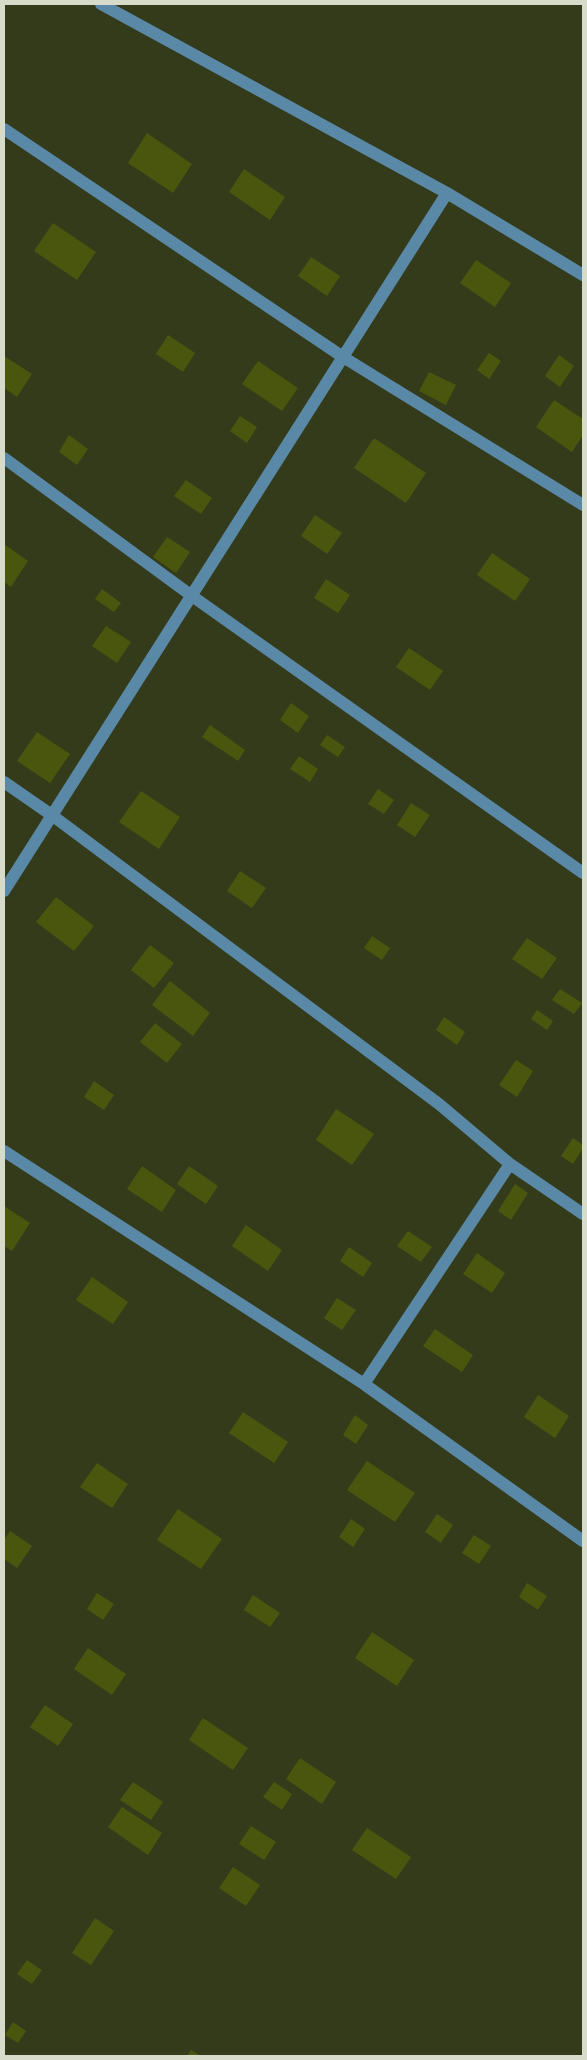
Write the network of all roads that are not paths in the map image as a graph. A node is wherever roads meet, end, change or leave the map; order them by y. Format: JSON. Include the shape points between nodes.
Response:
{"nodes":[{"id":1,"x":101,"y":4,"type":"edge"},
{"id":2,"x":4,"y":129,"type":"edge"},
{"id":3,"x":447,"y":193,"type":"junction"},
{"id":4,"x":583,"y":275,"type":"edge"},
{"id":5,"x":343,"y":357,"type":"junction"},
{"id":6,"x":4,"y":458,"type":"edge"},
{"id":7,"x":583,"y":505,"type":"edge"},
{"id":8,"x":192,"y":596,"type":"junction"},
{"id":9,"x":4,"y":782,"type":"edge"},
{"id":10,"x":53,"y":816,"type":"junction"},
{"id":11,"x":583,"y":873,"type":"edge"},
{"id":12,"x":4,"y":891,"type":"edge"},
{"id":13,"x":4,"y":1151,"type":"edge"},
{"id":14,"x":510,"y":1164,"type":"junction"},
{"id":15,"x":583,"y":1214,"type":"edge"},
{"id":16,"x":364,"y":1384,"type":"junction"},
{"id":17,"x":583,"y":1541,"type":"edge"}],
"edges":[{"from":1,"to":3,"type":"street"},
{"from":2,"to":5,"type":"street"},
{"from":3,"to":4,"type":"street"},
{"from":3,"to":5,"type":"street"},
{"from":5,"to":7,"type":"street"},
{"from":5,"to":8,"type":"street"},
{"from":6,"to":8,"type":"street"},
{"from":8,"to":10,"type":"street"},
{"from":8,"to":11,"type":"street"},
{"from":9,"to":10,"type":"street"},
{"from":10,"to":12,"type":"street"},
{"from":10,"to":14,"type":"street","via":[[439,1104]]},
{"from":13,"to":16,"type":"street"},
{"from":14,"to":15,"type":"street"},
{"from":14,"to":16,"type":"street"},
{"from":16,"to":17,"type":"street"}]}
